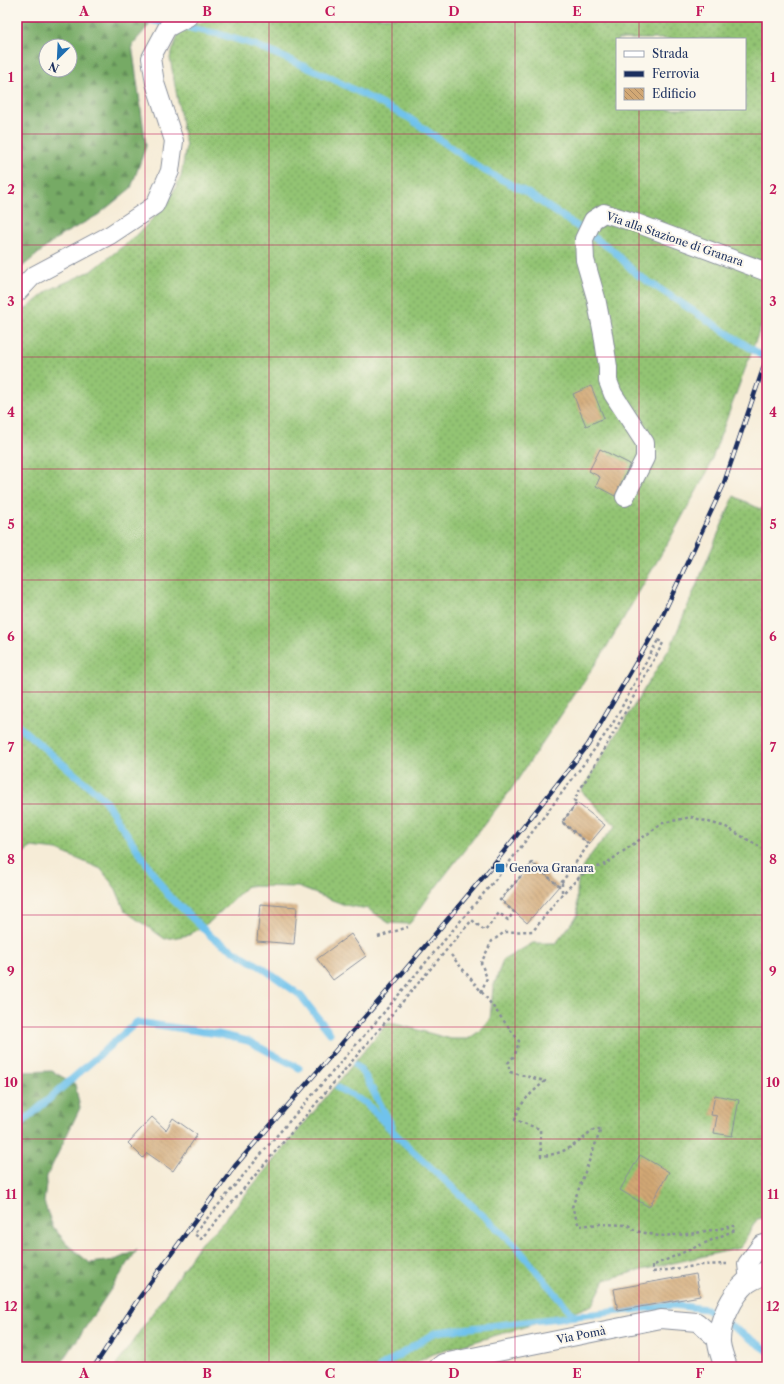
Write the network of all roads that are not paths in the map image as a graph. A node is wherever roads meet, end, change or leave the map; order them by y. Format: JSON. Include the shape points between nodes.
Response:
{"nodes":[{"id":1,"x":188,"y":17,"type":"edge"},
{"id":2,"x":767,"y":272,"type":"edge"},
{"id":3,"x":17,"y":293,"type":"edge"},
{"id":4,"x":625,"y":497,"type":"dead end"},
{"id":5,"x":767,"y":1243,"type":"edge"},
{"id":6,"x":754,"y":1272,"type":"edge"},
{"id":7,"x":720,"y":1334,"type":"junction"},
{"id":8,"x":438,"y":1367,"type":"edge"},
{"id":9,"x":726,"y":1367,"type":"edge"}],
"edges":[{"from":1,"to":3,"type":"street","via":[[167,28],[151,58],[155,83],[174,141],[170,171],[155,205],[110,235],[33,276]]},
{"from":2,"to":4,"type":"street","name":"Via alla Stazione di Granara","via":[[604,213],[593,220],[584,239],[585,260],[596,298],[608,367],[608,381],[613,394],[646,443],[645,458]]},
{"from":5,"to":6,"type":"street","via":[[761,1245]]},
{"from":6,"to":7,"type":"street","via":[[730,1305]]},
{"from":7,"to":8,"type":"street","name":"Via Pomà","via":[[697,1322],[661,1319],[443,1363]]},
{"from":7,"to":9,"type":"street","via":[[721,1354]]}]}
